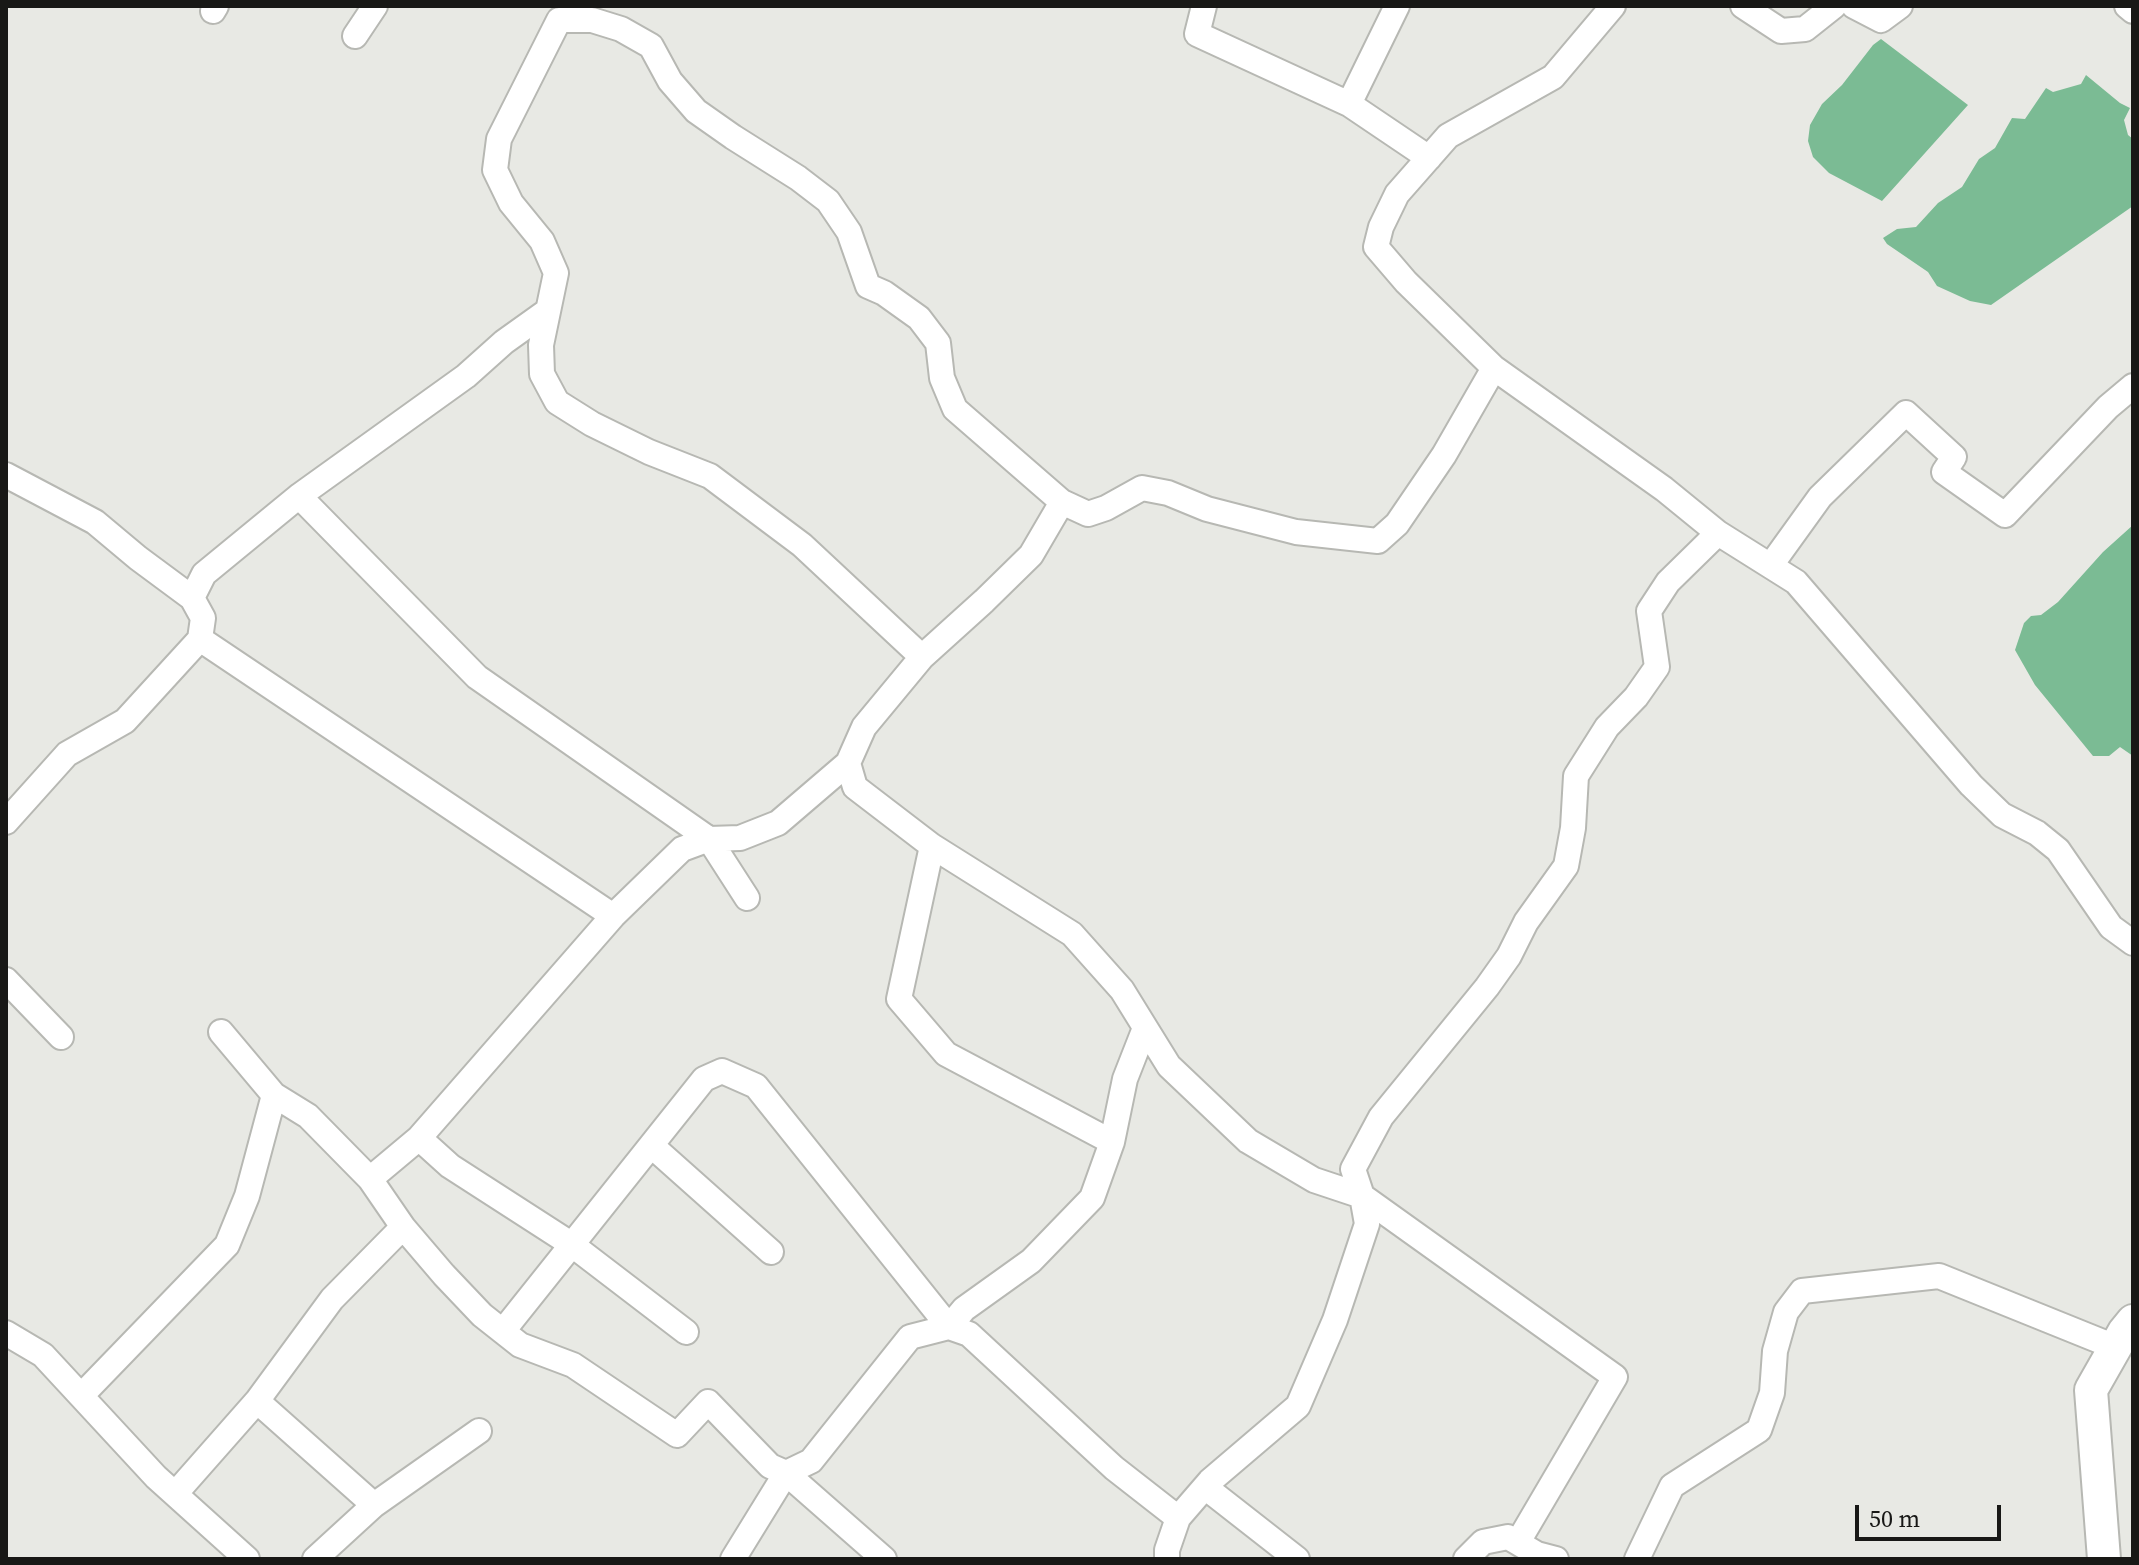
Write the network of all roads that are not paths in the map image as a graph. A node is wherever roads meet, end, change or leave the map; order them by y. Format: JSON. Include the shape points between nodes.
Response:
{"nodes":[{"id":1,"x":375,"y":6,"type":"edge"},
{"id":2,"x":1204,"y":6,"type":"edge"},
{"id":3,"x":1397,"y":6,"type":"edge"},
{"id":4,"x":1613,"y":6,"type":"edge"},
{"id":5,"x":1743,"y":6,"type":"edge"},
{"id":6,"x":1834,"y":6,"type":"edge"},
{"id":7,"x":1854,"y":6,"type":"edge"},
{"id":8,"x":1900,"y":6,"type":"edge"},
{"id":9,"x":2127,"y":6,"type":"edge"},
{"id":10,"x":2133,"y":11,"type":"edge"},
{"id":11,"x":550,"y":13,"type":"edge"},
{"id":12,"x":355,"y":36,"type":"dead end"},
{"id":13,"x":1349,"y":104,"type":"junction"},
{"id":14,"x":1429,"y":158,"type":"junction"},
{"id":15,"x":546,"y":312,"type":"junction"},
{"id":16,"x":1494,"y":368,"type":"junction"},
{"id":17,"x":2133,"y":386,"type":"edge"},
{"id":18,"x":6,"y":475,"type":"edge"},
{"id":19,"x":299,"y":496,"type":"junction"},
{"id":20,"x":1062,"y":502,"type":"junction"},
{"id":21,"x":1718,"y":533,"type":"junction"},
{"id":22,"x":1771,"y":565,"type":"junction"},
{"id":23,"x":192,"y":598,"type":"junction"},
{"id":24,"x":200,"y":639,"type":"junction"},
{"id":25,"x":922,"y":657,"type":"junction"},
{"id":26,"x":848,"y":763,"type":"junction"},
{"id":27,"x":6,"y":822,"type":"edge"},
{"id":28,"x":709,"y":839,"type":"junction"},
{"id":29,"x":932,"y":846,"type":"junction"},
{"id":30,"x":747,"y":898,"type":"dead end"},
{"id":31,"x":613,"y":916,"type":"junction"},
{"id":32,"x":2133,"y":943,"type":"edge"},
{"id":33,"x":6,"y":980,"type":"edge"},
{"id":34,"x":1145,"y":1028,"type":"junction"},
{"id":35,"x":221,"y":1032,"type":"dead end"},
{"id":36,"x":61,"y":1037,"type":"dead end"},
{"id":37,"x":274,"y":1095,"type":"junction"},
{"id":38,"x":419,"y":1138,"type":"junction"},
{"id":39,"x":1112,"y":1142,"type":"junction"},
{"id":40,"x":652,"y":1146,"type":"junction"},
{"id":41,"x":370,"y":1179,"type":"junction"},
{"id":42,"x":1362,"y":1196,"type":"junction"},
{"id":43,"x":403,"y":1227,"type":"junction"},
{"id":44,"x":571,"y":1244,"type":"junction"},
{"id":45,"x":771,"y":1252,"type":"dead end"},
{"id":46,"x":949,"y":1327,"type":"junction"},
{"id":47,"x":503,"y":1331,"type":"junction"},
{"id":48,"x":686,"y":1332,"type":"dead end"},
{"id":49,"x":6,"y":1333,"type":"edge"},
{"id":50,"x":2124,"y":1334,"type":"edge"},
{"id":51,"x":81,"y":1396,"type":"junction"},
{"id":52,"x":257,"y":1401,"type":"junction"},
{"id":53,"x":479,"y":1431,"type":"dead end"},
{"id":54,"x":786,"y":1473,"type":"junction"},
{"id":55,"x":1205,"y":1487,"type":"junction"},
{"id":56,"x":175,"y":1494,"type":"junction"},
{"id":57,"x":374,"y":1505,"type":"junction"},
{"id":58,"x":1178,"y":1518,"type":"junction"},
{"id":59,"x":1518,"y":1542,"type":"junction"},
{"id":60,"x":247,"y":1559,"type":"edge"},
{"id":61,"x":315,"y":1559,"type":"edge"},
{"id":62,"x":733,"y":1559,"type":"edge"},
{"id":63,"x":884,"y":1559,"type":"edge"},
{"id":64,"x":1167,"y":1559,"type":"edge"},
{"id":65,"x":1297,"y":1559,"type":"edge"},
{"id":66,"x":1466,"y":1559,"type":"edge"},
{"id":67,"x":1556,"y":1559,"type":"edge"},
{"id":68,"x":1637,"y":1559,"type":"edge"},
{"id":69,"x":2104,"y":1559,"type":"edge"}],
"edges":[{"from":1,"to":12,"type":"street"},
{"from":2,"to":13,"type":"street","via":[[1197,34]]},
{"from":3,"to":13,"type":"street"},
{"from":4,"to":14,"type":"street","via":[[1553,77],[1448,136]]},
{"from":5,"to":6,"type":"street","via":[[1781,31],[1805,29]]},
{"from":7,"to":8,"type":"street","via":[[1881,20]]},
{"from":9,"to":10,"type":"street"},
{"from":11,"to":15,"type":"street","via":[[499,139],[495,170],[511,203],[542,241],[556,273]]},
{"from":11,"to":20,"type":"street","via":[[621,29],[651,46],[670,81],[696,111],[828,201],[849,232],[868,286],[919,318],[938,343],[942,378],[955,409]]},
{"from":13,"to":14,"type":"street"},
{"from":14,"to":16,"type":"street","via":[[1397,194],[1376,247]]},
{"from":15,"to":19,"type":"street"},
{"from":15,"to":25,"type":"street","via":[[542,374],[557,402],[649,452],[710,476],[802,545]]},
{"from":16,"to":20,"type":"street","via":[[1444,455],[1397,524],[1378,541],[1296,532],[1142,488],[1088,514]]},
{"from":16,"to":21,"type":"street"},
{"from":17,"to":22,"type":"street","via":[[2005,515],[1944,472],[1954,457],[1906,413],[1820,497]]},
{"from":18,"to":23,"type":"street","via":[[95,522]]},
{"from":19,"to":23,"type":"street","via":[[204,574]]},
{"from":19,"to":28,"type":"street","via":[[477,677]]},
{"from":20,"to":25,"type":"street","via":[[1031,555]]},
{"from":21,"to":22,"type":"street"},
{"from":21,"to":42,"type":"street","via":[[1668,582],[1649,611],[1657,667],[1607,727],[1576,776],[1566,866],[1487,987],[1381,1117],[1353,1169]]},
{"from":22,"to":32,"type":"street","via":[[1796,582],[1971,785],[2002,815],[2058,850],[2111,927]]},
{"from":23,"to":24,"type":"street","via":[[203,618]]},
{"from":24,"to":27,"type":"street","via":[[125,721],[67,754]]},
{"from":24,"to":31,"type":"street"},
{"from":25,"to":26,"type":"street","via":[[864,727]]},
{"from":26,"to":28,"type":"street","via":[[778,823],[740,838]]},
{"from":26,"to":29,"type":"street","via":[[855,787]]},
{"from":28,"to":30,"type":"street"},
{"from":28,"to":31,"type":"street","via":[[682,849]]},
{"from":29,"to":34,"type":"street","via":[[1072,934],[1122,990]]},
{"from":29,"to":39,"type":"street","via":[[899,999],[946,1054]]},
{"from":31,"to":38,"type":"street"},
{"from":33,"to":36,"type":"street"},
{"from":34,"to":39,"type":"street","via":[[1125,1079]]},
{"from":34,"to":42,"type":"street","via":[[1169,1066],[1248,1141],[1314,1180]]},
{"from":35,"to":37,"type":"street"},
{"from":37,"to":41,"type":"street","via":[[308,1116]]},
{"from":37,"to":51,"type":"street","via":[[247,1196],[227,1245]]},
{"from":38,"to":41,"type":"street"},
{"from":38,"to":44,"type":"street","via":[[450,1166]]},
{"from":39,"to":46,"type":"street","via":[[1092,1198],[1031,1261],[964,1309]]},
{"from":40,"to":44,"type":"street"},
{"from":40,"to":45,"type":"street"},
{"from":40,"to":46,"type":"street","via":[[704,1079],[722,1071],[756,1086]]},
{"from":41,"to":43,"type":"street"},
{"from":42,"to":55,"type":"street","via":[[1367,1224],[1335,1320],[1298,1406]]},
{"from":42,"to":59,"type":"street","via":[[1615,1377]]},
{"from":43,"to":47,"type":"street","via":[[482,1315]]},
{"from":43,"to":52,"type":"street","via":[[332,1299]]},
{"from":44,"to":47,"type":"street"},
{"from":44,"to":48,"type":"street"},
{"from":46,"to":54,"type":"street","via":[[910,1337],[811,1461]]},
{"from":46,"to":58,"type":"street","via":[[969,1334],[1114,1468]]},
{"from":47,"to":54,"type":"street","via":[[520,1345],[573,1365],[677,1435],[708,1402],[770,1466]]},
{"from":49,"to":51,"type":"street","via":[[43,1355]]},
{"from":50,"to":68,"type":"street","via":[[1939,1276],[1802,1291],[1786,1312],[1775,1351],[1772,1393],[1759,1430],[1672,1486]]},
{"from":50,"to":69,"type":"street","via":[[2091,1390]]},
{"from":51,"to":56,"type":"street"},
{"from":52,"to":56,"type":"street"},
{"from":52,"to":57,"type":"street"},
{"from":53,"to":57,"type":"street"},
{"from":54,"to":62,"type":"street"},
{"from":54,"to":63,"type":"street"},
{"from":55,"to":58,"type":"street"},
{"from":55,"to":65,"type":"street"},
{"from":56,"to":60,"type":"street"},
{"from":57,"to":61,"type":"street"},
{"from":58,"to":64,"type":"street"},
{"from":59,"to":66,"type":"street","via":[[1494,1538]]},
{"from":59,"to":67,"type":"street"}]}
